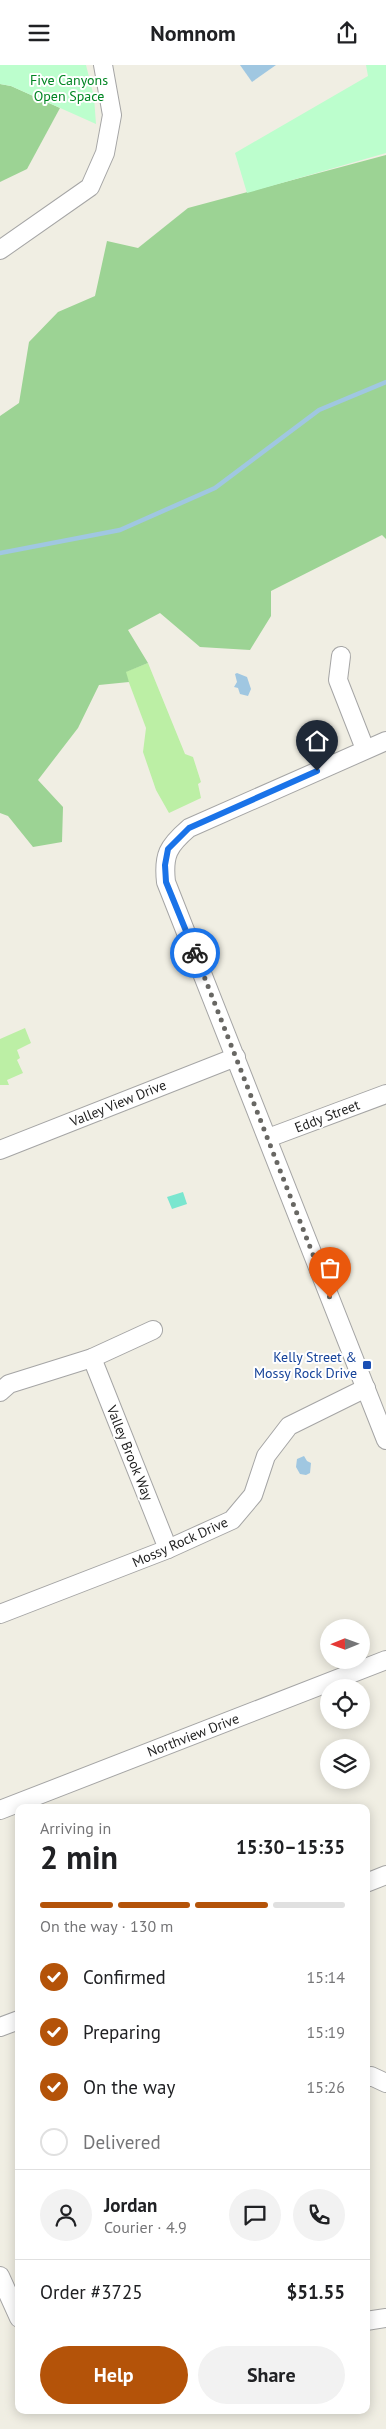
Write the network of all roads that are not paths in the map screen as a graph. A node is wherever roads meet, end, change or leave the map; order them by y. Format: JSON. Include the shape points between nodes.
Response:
{"nodes":[{"id":1,"x":103,"y":65,"type":"edge"},
{"id":2,"x":0,"y":250,"type":"edge"},
{"id":3,"x":341,"y":656,"type":"dead end"},
{"id":4,"x":386,"y":741,"type":"edge"},
{"id":5,"x":365,"y":749,"type":"junction"},
{"id":6,"x":236,"y":1057,"type":"junction"},
{"id":7,"x":386,"y":1094,"type":"edge"},
{"id":8,"x":268,"y":1138,"type":"junction"},
{"id":9,"x":0,"y":1150,"type":"edge"},
{"id":10,"x":153,"y":1330,"type":"dead end"},
{"id":11,"x":92,"y":1358,"type":"junction"},
{"id":12,"x":366,"y":1389,"type":"junction"},
{"id":13,"x":0,"y":1393,"type":"edge"},
{"id":14,"x":386,"y":1440,"type":"edge"},
{"id":15,"x":168,"y":1549,"type":"junction"},
{"id":16,"x":0,"y":1614,"type":"edge"},
{"id":17,"x":386,"y":1660,"type":"edge"},
{"id":18,"x":15,"y":1804,"type":"edge"},
{"id":19,"x":15,"y":1804,"type":"edge"},
{"id":20,"x":0,"y":1810,"type":"edge"},
{"id":21,"x":386,"y":1875,"type":"edge"},
{"id":22,"x":370,"y":1881,"type":"edge"},
{"id":23,"x":15,"y":2021,"type":"edge"},
{"id":24,"x":0,"y":2027,"type":"edge"},
{"id":25,"x":0,"y":2276,"type":"edge"},
{"id":26,"x":15,"y":2309,"type":"edge"},
{"id":27,"x":386,"y":2318,"type":"edge"},
{"id":28,"x":370,"y":2320,"type":"edge"}],
"edges":[{"from":1,"to":2,"type":"street","via":[[112,115],[105,153],[90,187]]},
{"from":3,"to":5,"type":"street","via":[[338,681]]},
{"from":4,"to":5,"type":"street"},
{"from":5,"to":6,"type":"street","via":[[189,828],[168,849],[166,882]]},
{"from":6,"to":8,"type":"street"},
{"from":6,"to":9,"type":"street","name":"Valley View Drive"},
{"from":7,"to":8,"type":"street","name":"Eddy Street"},
{"from":8,"to":12,"type":"street"},
{"from":10,"to":11,"type":"street"},
{"from":11,"to":13,"type":"street","via":[[9,1384]]},
{"from":11,"to":15,"type":"street","name":"Valley Brook Way"},
{"from":12,"to":14,"type":"street"},
{"from":12,"to":15,"type":"street","name":"Mossy Rock Drive","via":[[289,1426],[266,1456],[253,1495],[232,1520]]},
{"from":15,"to":16,"type":"street","name":"Mossy Rock Drive"},
{"from":17,"to":18,"type":"street","name":"Northview Drive"},
{"from":19,"to":20,"type":"street","name":"Northview Drive"},
{"from":21,"to":22,"type":"street"},
{"from":23,"to":24,"type":"street"},
{"from":25,"to":26,"type":"street"},
{"from":27,"to":28,"type":"street"}]}
